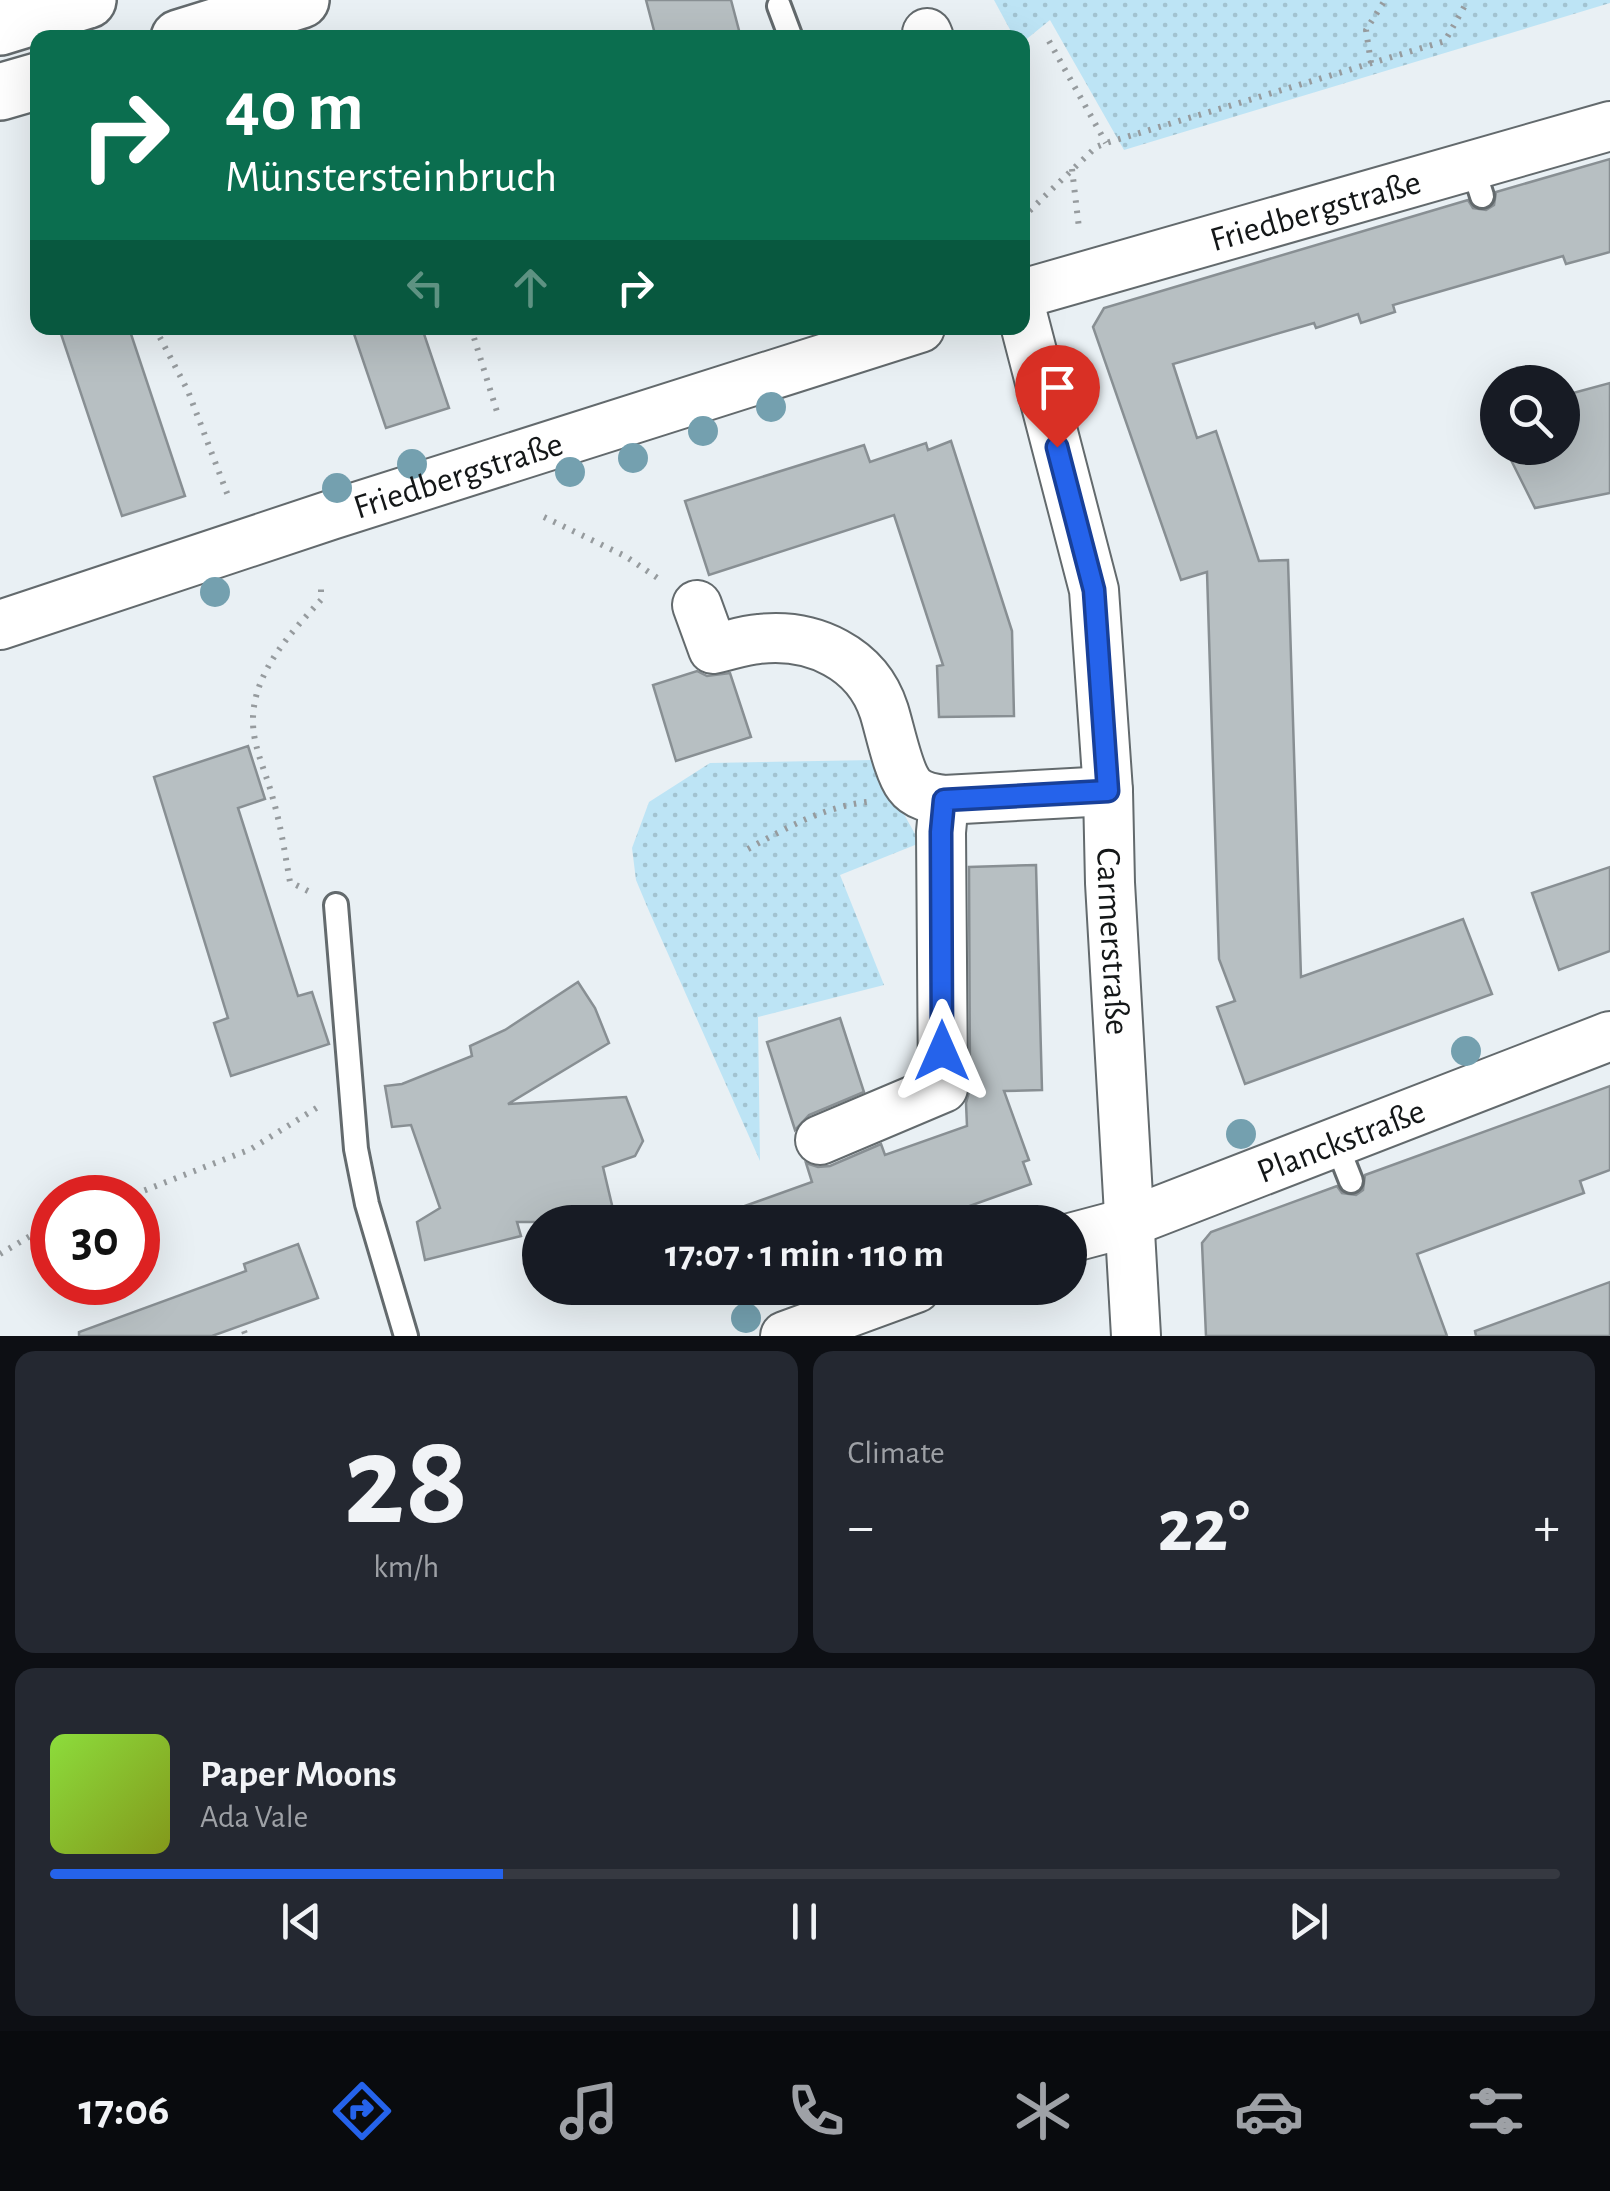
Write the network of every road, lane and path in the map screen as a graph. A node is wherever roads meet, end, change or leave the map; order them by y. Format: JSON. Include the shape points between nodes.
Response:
{"nodes":[{"id":1,"x":88,"y":0,"type":"edge"},
{"id":2,"x":301,"y":0,"type":"edge"},
{"id":3,"x":1385,"y":0,"type":"edge"},
{"id":4,"x":1468,"y":0,"type":"edge"},
{"id":5,"x":779,"y":6,"type":"dead end"},
{"id":6,"x":0,"y":27,"type":"edge"},
{"id":7,"x":204,"y":30,"type":"edge"},
{"id":8,"x":788,"y":30,"type":"edge"},
{"id":9,"x":1049,"y":41,"type":"dead end"},
{"id":10,"x":1371,"y":63,"type":"junction"},
{"id":11,"x":30,"y":83,"type":"edge"},
{"id":12,"x":0,"y":92,"type":"edge"},
{"id":13,"x":1610,"y":126,"type":"edge"},
{"id":14,"x":1106,"y":143,"type":"junction"},
{"id":15,"x":1030,"y":210,"type":"edge"},
{"id":16,"x":1030,"y":292,"type":"edge"},
{"id":17,"x":159,"y":335,"type":"edge"},
{"id":18,"x":473,"y":335,"type":"edge"},
{"id":19,"x":898,"y":335,"type":"edge"},
{"id":20,"x":1028,"y":335,"type":"edge"},
{"id":21,"x":501,"y":426,"type":"dead end"},
{"id":22,"x":234,"y":512,"type":"dead end"},
{"id":23,"x":544,"y":517,"type":"dead end"},
{"id":24,"x":630,"y":559,"type":"dead end"},
{"id":25,"x":321,"y":589,"type":"dead end"},
{"id":26,"x":697,"y":605,"type":"dead end"},
{"id":27,"x":0,"y":625,"type":"edge"},
{"id":28,"x":1108,"y":791,"type":"junction"},
{"id":29,"x":926,"y":792,"type":"junction"},
{"id":30,"x":748,"y":848,"type":"dead end"},
{"id":31,"x":336,"y":905,"type":"joint"},
{"id":32,"x":1610,"y":1036,"type":"edge"},
{"id":33,"x":350,"y":1091,"type":"junction"},
{"id":34,"x":820,"y":1140,"type":"dead end"},
{"id":35,"x":160,"y":1185,"type":"edge"},
{"id":36,"x":1130,"y":1222,"type":"junction"},
{"id":37,"x":1087,"y":1233,"type":"edge"},
{"id":38,"x":30,"y":1237,"type":"edge"},
{"id":39,"x":0,"y":1254,"type":"edge"},
{"id":40,"x":870,"y":1305,"type":"edge"},
{"id":41,"x":406,"y":1336,"type":"edge"},
{"id":42,"x":785,"y":1336,"type":"edge"},
{"id":43,"x":1136,"y":1336,"type":"edge"}],
"edges":[{"from":1,"to":6,"type":"highway"},
{"from":2,"to":7,"type":"highway"},
{"from":3,"to":10,"type":"path","via":[[1366,30]]},
{"from":4,"to":10,"type":"path","via":[[1445,41]]},
{"from":5,"to":8,"type":"lane"},
{"from":9,"to":14,"type":"path"},
{"from":10,"to":14,"type":"path"},
{"from":11,"to":12,"type":"highway"},
{"from":13,"to":16,"type":"street","name":"Friedbergstraße","via":[[1477,181]]},
{"from":14,"to":15,"type":"path"},
{"from":17,"to":22,"type":"path","via":[[188,391]]},
{"from":18,"to":21,"type":"path"},
{"from":19,"to":27,"type":"street","name":"Friedbergstraße"},
{"from":20,"to":28,"type":"street","name":"Carmerstraße","via":[[1094,590]]},
{"from":23,"to":24,"type":"path"},
{"from":25,"to":31,"type":"path","via":[[321,600],[266,670],[254,737],[290,882]]},
{"from":26,"to":29,"type":"street","via":[[713,649],[760,638],[802,640],[855,665],[880,698]]},
{"from":28,"to":29,"type":"street"},
{"from":28,"to":36,"type":"street","name":"Carmerstraße"},
{"from":29,"to":30,"type":"path","via":[[842,805]]},
{"from":29,"to":34,"type":"street","via":[[941,832],[943,1088]]},
{"from":31,"to":33,"type":"lane"},
{"from":32,"to":36,"type":"street","name":"Planckstraße","via":[[1344,1162]]},
{"from":33,"to":35,"type":"path","via":[[251,1149]]},
{"from":33,"to":41,"type":"lane","via":[[367,1204]]},
{"from":36,"to":37,"type":"street","name":"Planckstraße"},
{"from":36,"to":43,"type":"street","name":"Carmerstraße"},
{"from":38,"to":39,"type":"path"},
{"from":40,"to":42,"type":"street"}]}
